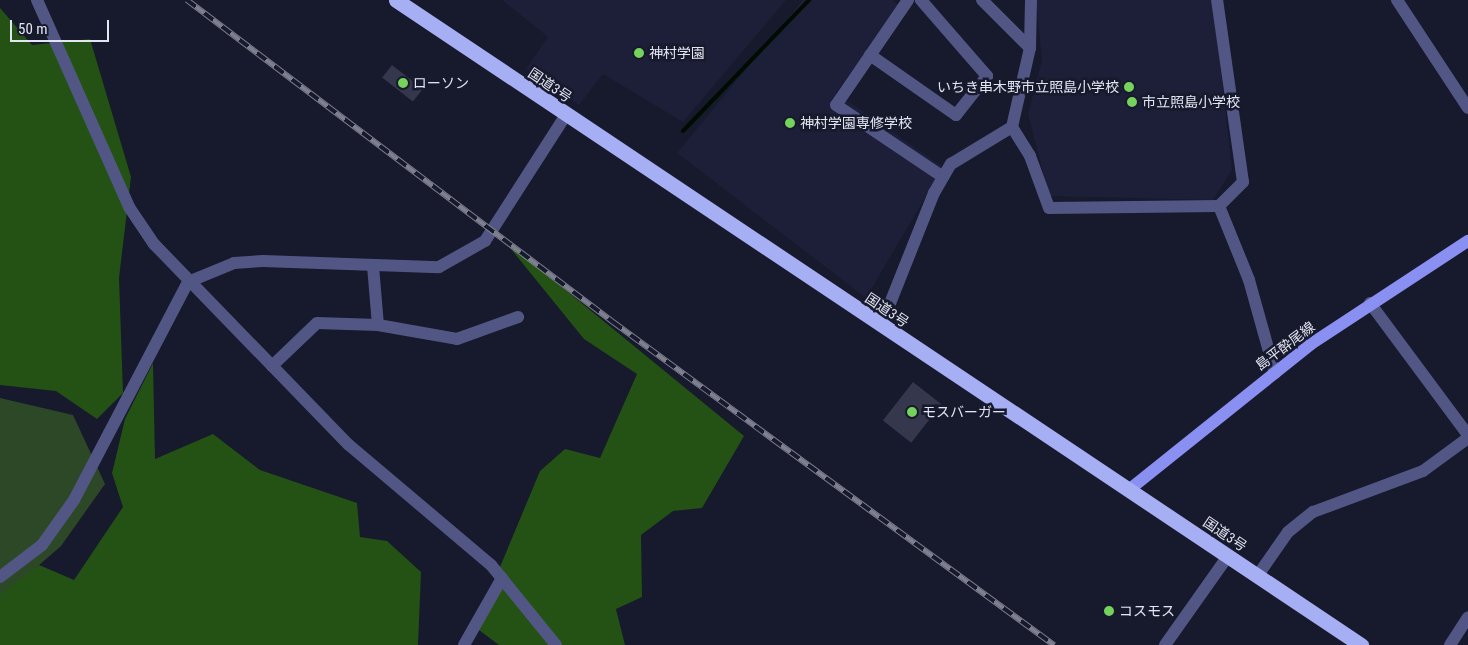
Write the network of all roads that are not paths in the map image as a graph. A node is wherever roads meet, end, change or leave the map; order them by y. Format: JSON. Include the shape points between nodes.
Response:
{"nodes":[{"id":1,"x":37,"y":0,"type":"edge"},
{"id":2,"x":396,"y":0,"type":"edge"},
{"id":3,"x":908,"y":0,"type":"edge"},
{"id":4,"x":921,"y":0,"type":"edge"},
{"id":5,"x":982,"y":0,"type":"edge"},
{"id":6,"x":1031,"y":0,"type":"edge"},
{"id":7,"x":1217,"y":0,"type":"edge"},
{"id":8,"x":1397,"y":0,"type":"edge"},
{"id":9,"x":1030,"y":48,"type":"junction"},
{"id":10,"x":870,"y":55,"type":"junction"},
{"id":11,"x":1468,"y":108,"type":"edge"},
{"id":12,"x":566,"y":115,"type":"junction"},
{"id":13,"x":1012,"y":127,"type":"junction"},
{"id":14,"x":943,"y":177,"type":"junction"},
{"id":15,"x":1219,"y":206,"type":"junction"},
{"id":16,"x":1468,"y":241,"type":"edge"},
{"id":17,"x":373,"y":266,"type":"junction"},
{"id":18,"x":188,"y":282,"type":"junction"},
{"id":19,"x":1370,"y":303,"type":"junction"},
{"id":20,"x":518,"y":317,"type":"dead end"},
{"id":21,"x":378,"y":325,"type":"junction"},
{"id":22,"x":881,"y":326,"type":"junction"},
{"id":23,"x":272,"y":366,"type":"junction"},
{"id":24,"x":1275,"y":372,"type":"junction"},
{"id":25,"x":1468,"y":437,"type":"edge"},
{"id":26,"x":1130,"y":488,"type":"junction"},
{"id":27,"x":1228,"y":556,"type":"junction"},
{"id":28,"x":1258,"y":576,"type":"junction"},
{"id":29,"x":0,"y":577,"type":"edge"},
{"id":30,"x":502,"y":578,"type":"junction"},
{"id":31,"x":1468,"y":616,"type":"edge"},
{"id":32,"x":464,"y":645,"type":"edge"},
{"id":33,"x":556,"y":645,"type":"edge"},
{"id":34,"x":1165,"y":645,"type":"edge"},
{"id":35,"x":1361,"y":645,"type":"edge"},
{"id":36,"x":1450,"y":645,"type":"edge"}],
"edges":[{"from":1,"to":18,"type":"street","via":[[129,206],[154,244]]},
{"from":2,"to":12,"type":"highway","name":"国道3号"},
{"from":3,"to":10,"type":"street"},
{"from":4,"to":10,"type":"street","via":[[987,76],[956,115]]},
{"from":5,"to":9,"type":"street"},
{"from":6,"to":9,"type":"street"},
{"from":7,"to":15,"type":"street","via":[[1243,182]]},
{"from":8,"to":11,"type":"street"},
{"from":9,"to":13,"type":"street"},
{"from":10,"to":14,"type":"street","via":[[836,105]]},
{"from":12,"to":17,"type":"street","via":[[485,241],[439,267]]},
{"from":12,"to":22,"type":"highway","name":"国道3号"},
{"from":13,"to":14,"type":"street","via":[[951,164]]},
{"from":13,"to":15,"type":"street","via":[[1030,156],[1049,208]]},
{"from":14,"to":22,"type":"street"},
{"from":15,"to":24,"type":"street","via":[[1249,280]]},
{"from":16,"to":19,"type":"main road","name":"島平酔尾線"},
{"from":17,"to":18,"type":"street","via":[[234,263]]},
{"from":17,"to":21,"type":"street"},
{"from":18,"to":23,"type":"street"},
{"from":18,"to":29,"type":"street","via":[[74,500],[42,545]]},
{"from":19,"to":24,"type":"main road","name":"島平酔尾線"},
{"from":19,"to":25,"type":"street"},
{"from":20,"to":21,"type":"street","via":[[457,339]]},
{"from":21,"to":23,"type":"street","via":[[317,323]]},
{"from":22,"to":26,"type":"highway","name":"国道3号"},
{"from":23,"to":30,"type":"street","via":[[349,445],[450,528]]},
{"from":24,"to":26,"type":"main road","name":"島平酔尾線"},
{"from":25,"to":28,"type":"street","via":[[1423,471],[1313,512],[1288,532]]},
{"from":26,"to":27,"type":"highway","name":"国道3号"},
{"from":27,"to":28,"type":"highway","name":"国道3号"},
{"from":27,"to":34,"type":"street"},
{"from":28,"to":35,"type":"highway","name":"国道3号"},
{"from":30,"to":32,"type":"street"},
{"from":30,"to":33,"type":"street"},
{"from":31,"to":36,"type":"street"}]}
